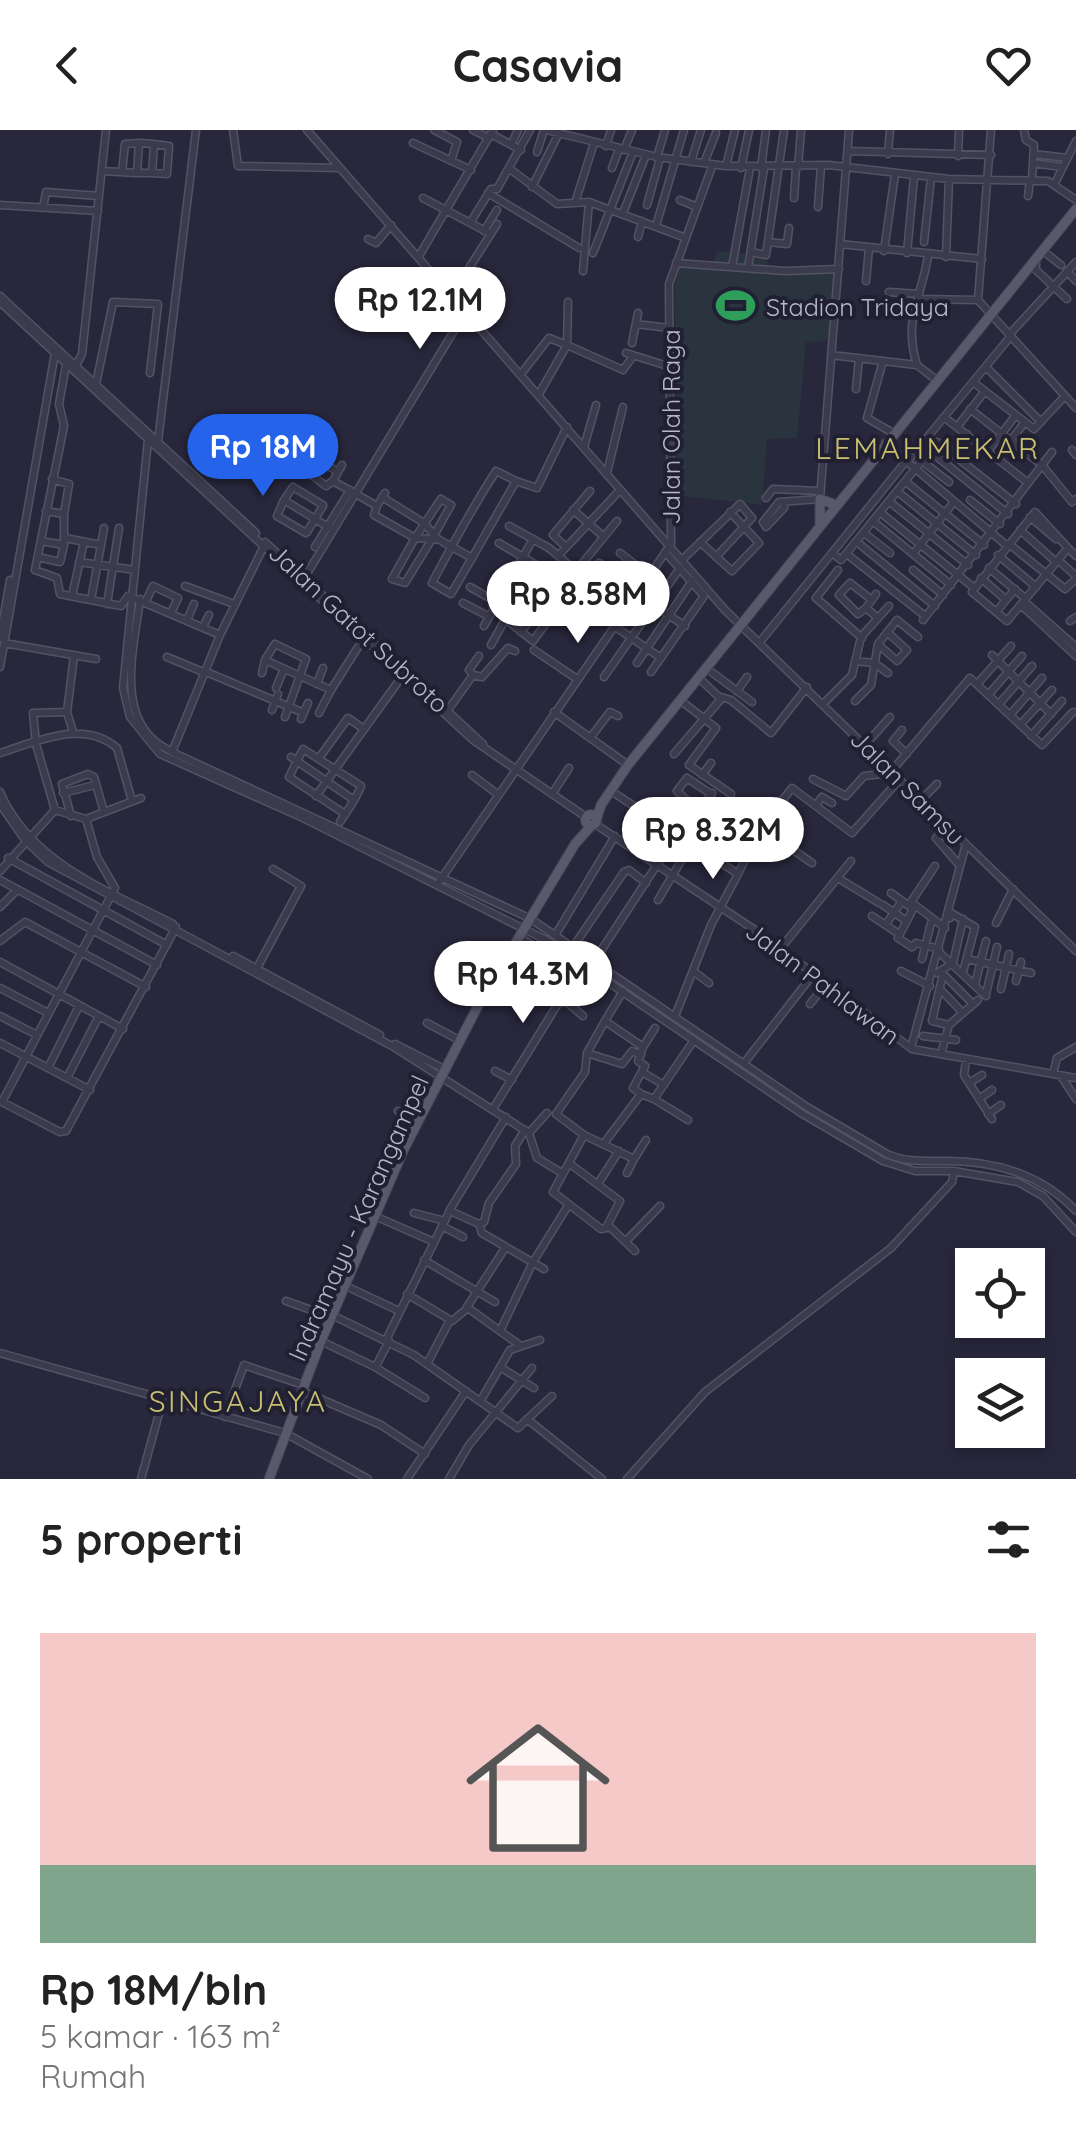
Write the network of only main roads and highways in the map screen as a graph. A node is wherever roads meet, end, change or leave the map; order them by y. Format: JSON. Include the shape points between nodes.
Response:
{"nodes":[{"id":1,"x":1076,"y":208,"type":"edge"},
{"id":2,"x":836,"y":505,"type":"junction"},
{"id":3,"x":820,"y":526,"type":"junction"},
{"id":4,"x":527,"y":927,"type":"junction"},
{"id":5,"x":442,"y":1073,"type":"junction"},
{"id":6,"x":376,"y":1217,"type":"junction"},
{"id":7,"x":270,"y":1479,"type":"edge"}],
"edges":[{"from":1,"to":2,"type":"main road","name":"Indramayu - Karangampel"},
{"from":2,"to":3,"type":"main road","name":"Indramayu - Karangampel"},
{"from":2,"to":3,"type":"main road","via":[[820,495]]},
{"from":3,"to":4,"type":"main road","name":"Indramayu - Karangampel","via":[[628,764]]},
{"from":4,"to":5,"type":"main road","name":"Indramayu - Karangampel"},
{"from":4,"to":5,"type":"main road","name":"Indramayu - Karangampel"},
{"from":5,"to":6,"type":"main road","name":"Indramayu - Karangampel"},
{"from":5,"to":6,"type":"main road"},
{"from":6,"to":7,"type":"main road","name":"Indramayu - Karangampel"}]}
